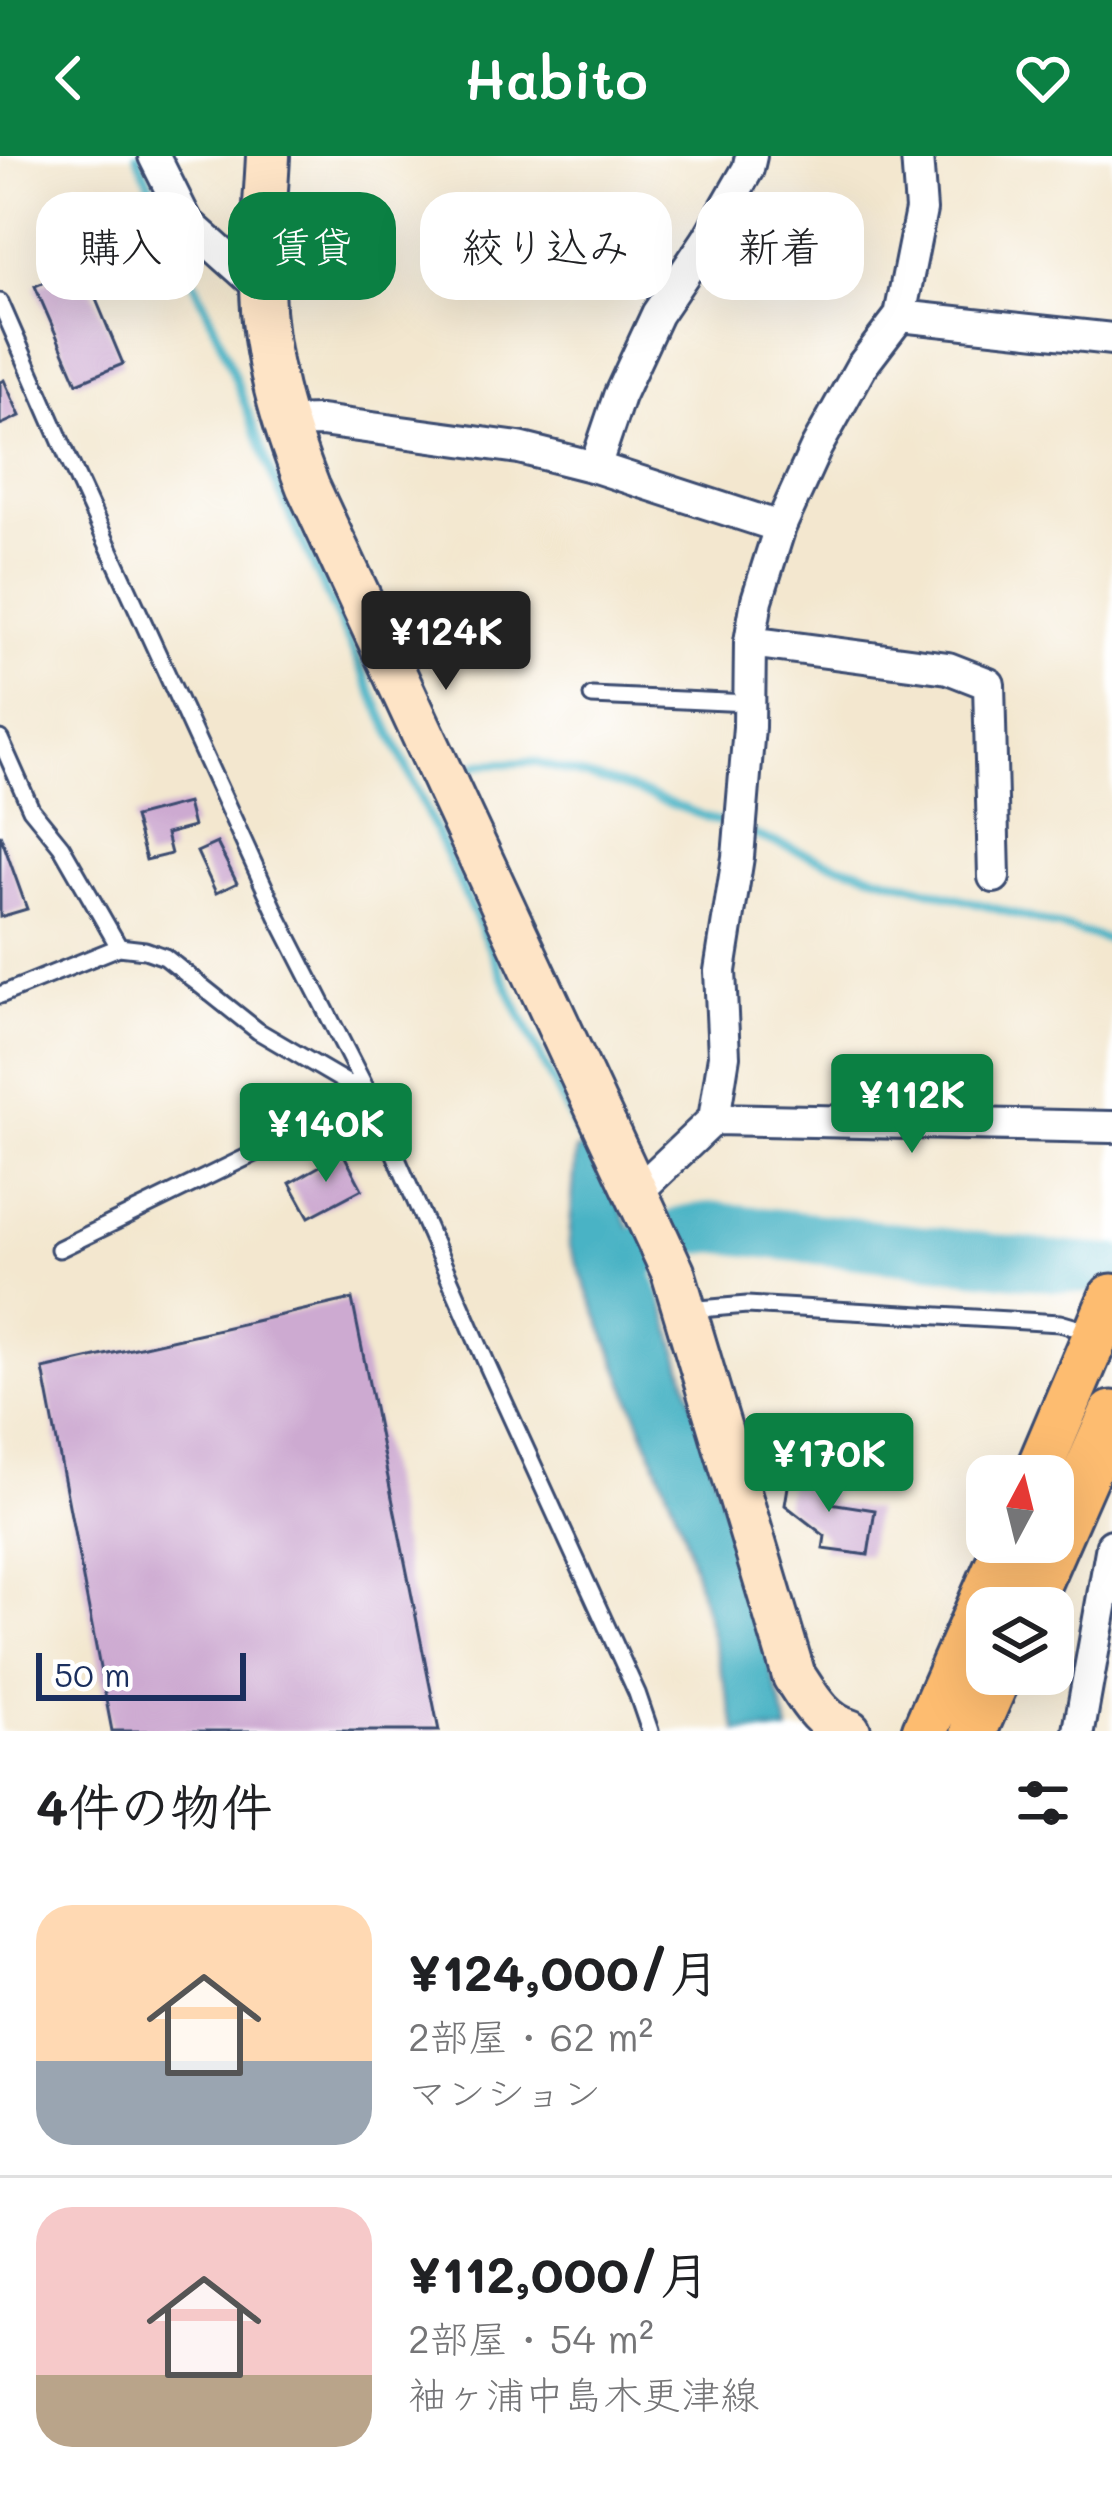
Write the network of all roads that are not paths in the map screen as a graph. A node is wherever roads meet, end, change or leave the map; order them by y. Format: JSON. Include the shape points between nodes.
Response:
{"nodes":[{"id":1,"x":154,"y":156,"type":"edge"},
{"id":2,"x":268,"y":156,"type":"edge"},
{"id":3,"x":752,"y":156,"type":"edge"},
{"id":4,"x":917,"y":156,"type":"edge"},
{"id":5,"x":266,"y":192,"type":"edge"},
{"id":6,"x":228,"y":259,"type":"edge"},
{"id":7,"x":263,"y":300,"type":"edge"},
{"id":8,"x":0,"y":305,"type":"edge"},
{"id":9,"x":900,"y":316,"type":"junction"},
{"id":10,"x":1112,"y":339,"type":"edge"},
{"id":11,"x":283,"y":422,"type":"junction"},
{"id":12,"x":595,"y":467,"type":"junction"},
{"id":13,"x":780,"y":527,"type":"junction"},
{"id":14,"x":750,"y":641,"type":"junction"},
{"id":15,"x":592,"y":696,"type":"dead end"},
{"id":16,"x":749,"y":703,"type":"junction"},
{"id":17,"x":0,"y":740,"type":"edge"},
{"id":18,"x":994,"y":877,"type":"dead end"},
{"id":19,"x":119,"y":947,"type":"junction"},
{"id":20,"x":0,"y":995,"type":"edge"},
{"id":21,"x":370,"y":1097,"type":"junction"},
{"id":22,"x":714,"y":1119,"type":"junction"},
{"id":23,"x":1112,"y":1127,"type":"edge"},
{"id":24,"x":643,"y":1207,"type":"junction"},
{"id":25,"x":59,"y":1249,"type":"dead end"},
{"id":26,"x":679,"y":1291,"type":"junction"},
{"id":27,"x":1104,"y":1316,"type":"edge"},
{"id":28,"x":1112,"y":1414,"type":"edge"},
{"id":29,"x":1045,"y":1455,"type":"edge"},
{"id":30,"x":1112,"y":1545,"type":"edge"},
{"id":31,"x":999,"y":1563,"type":"edge"},
{"id":32,"x":1036,"y":1587,"type":"edge"},
{"id":33,"x":990,"y":1695,"type":"edge"},
{"id":34,"x":650,"y":1731,"type":"edge"},
{"id":35,"x":849,"y":1731,"type":"edge"},
{"id":36,"x":925,"y":1731,"type":"edge"},
{"id":37,"x":974,"y":1731,"type":"edge"},
{"id":38,"x":1079,"y":1731,"type":"edge"}],
"edges":[{"from":1,"to":6,"type":"street","via":[[187,222]]},
{"from":2,"to":5,"type":"street"},
{"from":3,"to":12,"type":"street","via":[[657,314]]},
{"from":4,"to":9,"type":"street","via":[[921,210]]},
{"from":7,"to":11,"type":"street"},
{"from":8,"to":21,"type":"lane","via":[[279,919]]},
{"from":9,"to":10,"type":"street"},
{"from":9,"to":13,"type":"street","via":[[861,367]]},
{"from":11,"to":12,"type":"street","via":[[519,448]]},
{"from":11,"to":24,"type":"street"},
{"from":12,"to":13,"type":"street"},
{"from":13,"to":14,"type":"street"},
{"from":14,"to":16,"type":"street"},
{"from":14,"to":18,"type":"street","via":[[948,668],[989,684]]},
{"from":15,"to":16,"type":"lane"},
{"from":16,"to":22,"type":"street","via":[[720,971],[724,1056]]},
{"from":17,"to":19,"type":"lane","via":[[31,809]]},
{"from":19,"to":20,"type":"lane"},
{"from":19,"to":21,"type":"lane","via":[[165,957],[258,1030]]},
{"from":21,"to":25,"type":"lane"},
{"from":21,"to":34,"type":"lane"},
{"from":22,"to":23,"type":"street"},
{"from":22,"to":24,"type":"street"},
{"from":24,"to":26,"type":"street"},
{"from":26,"to":27,"type":"lane","via":[[791,1308],[1060,1323]]},
{"from":26,"to":35,"type":"street","via":[[794,1676],[833,1726]]},
{"from":27,"to":29,"type":"main road"},
{"from":28,"to":32,"type":"main road"},
{"from":30,"to":38,"type":"street"},
{"from":31,"to":36,"type":"main road"},
{"from":33,"to":37,"type":"main road"}]}
